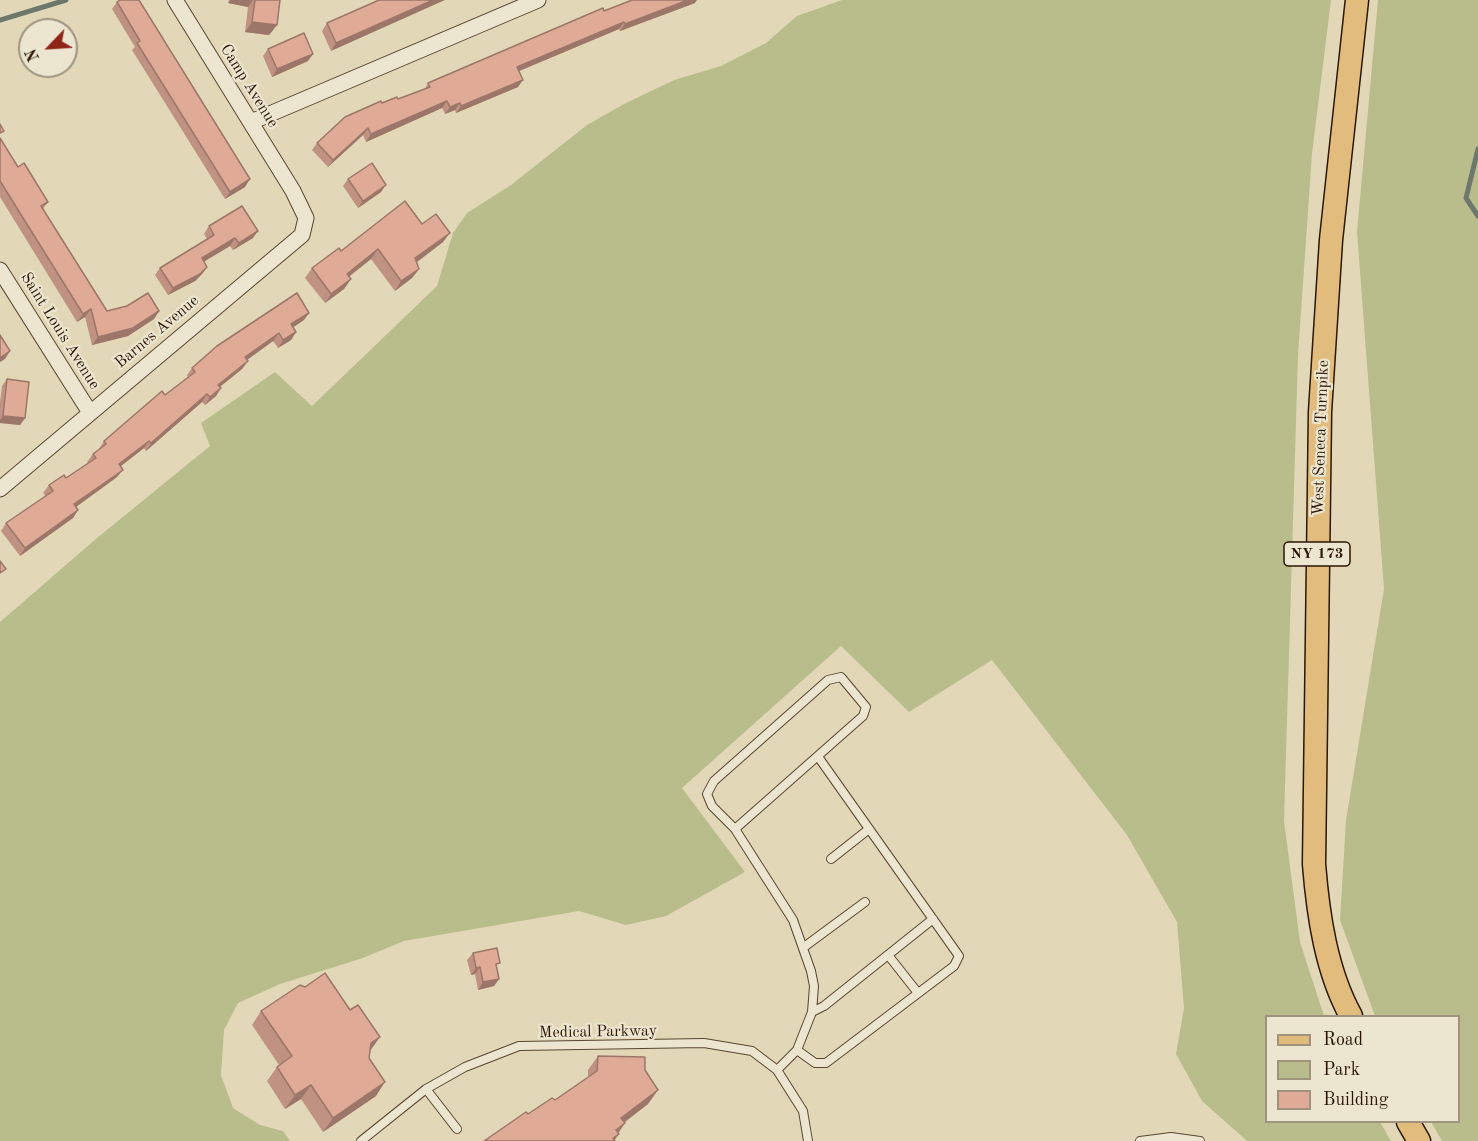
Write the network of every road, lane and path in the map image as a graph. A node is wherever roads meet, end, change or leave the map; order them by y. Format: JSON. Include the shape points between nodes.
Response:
{"nodes":[{"id":1,"x":175,"y":0,"type":"edge"},
{"id":2,"x":538,"y":0,"type":"edge"},
{"id":3,"x":1357,"y":0,"type":"edge"},
{"id":4,"x":250,"y":122,"type":"junction"},
{"id":5,"x":293,"y":191,"type":"joint"},
{"id":6,"x":0,"y":270,"type":"edge"},
{"id":7,"x":89,"y":411,"type":"junction"},
{"id":8,"x":0,"y":489,"type":"edge"},
{"id":9,"x":819,"y":758,"type":"junction"},
{"id":10,"x":735,"y":829,"type":"junction"},
{"id":11,"x":869,"y":829,"type":"junction"},
{"id":12,"x":831,"y":858,"type":"dead end"},
{"id":13,"x":865,"y":902,"type":"dead end"},
{"id":14,"x":933,"y":919,"type":"junction"},
{"id":15,"x":804,"y":947,"type":"junction"},
{"id":16,"x":888,"y":955,"type":"junction"},
{"id":17,"x":918,"y":993,"type":"junction"},
{"id":18,"x":812,"y":1012,"type":"junction"},
{"id":19,"x":1350,"y":1015,"type":"edge"},
{"id":20,"x":797,"y":1050,"type":"junction"},
{"id":21,"x":777,"y":1070,"type":"junction"},
{"id":22,"x":426,"y":1089,"type":"junction"},
{"id":23,"x":1409,"y":1123,"type":"edge"},
{"id":24,"x":457,"y":1129,"type":"dead end"},
{"id":25,"x":361,"y":1141,"type":"edge"},
{"id":26,"x":808,"y":1141,"type":"edge"},
{"id":27,"x":1140,"y":1141,"type":"edge"},
{"id":28,"x":1200,"y":1141,"type":"edge"},
{"id":29,"x":1419,"y":1141,"type":"edge"}],
"edges":[{"from":1,"to":4,"type":"street","name":"Camp Avenue"},
{"from":2,"to":4,"type":"street"},
{"from":3,"to":19,"type":"main road","name":"West Seneca Turnpike","number":"NY 173","via":[[1331,240],[1320,412],[1314,852],[1317,906],[1334,974]]},
{"from":4,"to":5,"type":"street","name":"Camp Avenue"},
{"from":5,"to":7,"type":"street","name":"Barnes Avenue","via":[[306,218],[302,235]]},
{"from":6,"to":7,"type":"street","name":"Saint Louis Avenue"},
{"from":7,"to":8,"type":"street","name":"Barnes Avenue"},
{"from":9,"to":10,"type":"lane"},
{"from":9,"to":10,"type":"lane","via":[[862,716],[866,707],[841,677],[828,680],[714,781],[707,794],[712,806]]},
{"from":9,"to":11,"type":"lane"},
{"from":10,"to":15,"type":"lane","via":[[793,920]]},
{"from":11,"to":12,"type":"lane"},
{"from":11,"to":14,"type":"lane"},
{"from":13,"to":15,"type":"lane"},
{"from":14,"to":16,"type":"lane"},
{"from":14,"to":17,"type":"lane","via":[[959,956],[954,966]]},
{"from":15,"to":18,"type":"lane","via":[[814,986]]},
{"from":16,"to":17,"type":"lane"},
{"from":16,"to":18,"type":"lane"},
{"from":17,"to":20,"type":"lane","via":[[826,1063],[815,1062]]},
{"from":18,"to":20,"type":"lane"},
{"from":20,"to":21,"type":"lane"},
{"from":21,"to":22,"type":"lane","name":"Medical Parkway","via":[[752,1051],[704,1043],[519,1046],[465,1066]]},
{"from":21,"to":26,"type":"lane","name":"Medical Parkway","via":[[803,1112]]},
{"from":22,"to":24,"type":"lane"},
{"from":22,"to":25,"type":"lane","name":"Medical Parkway"},
{"from":23,"to":29,"type":"main road"},
{"from":27,"to":28,"type":"lane","via":[[1172,1137]]}]}
